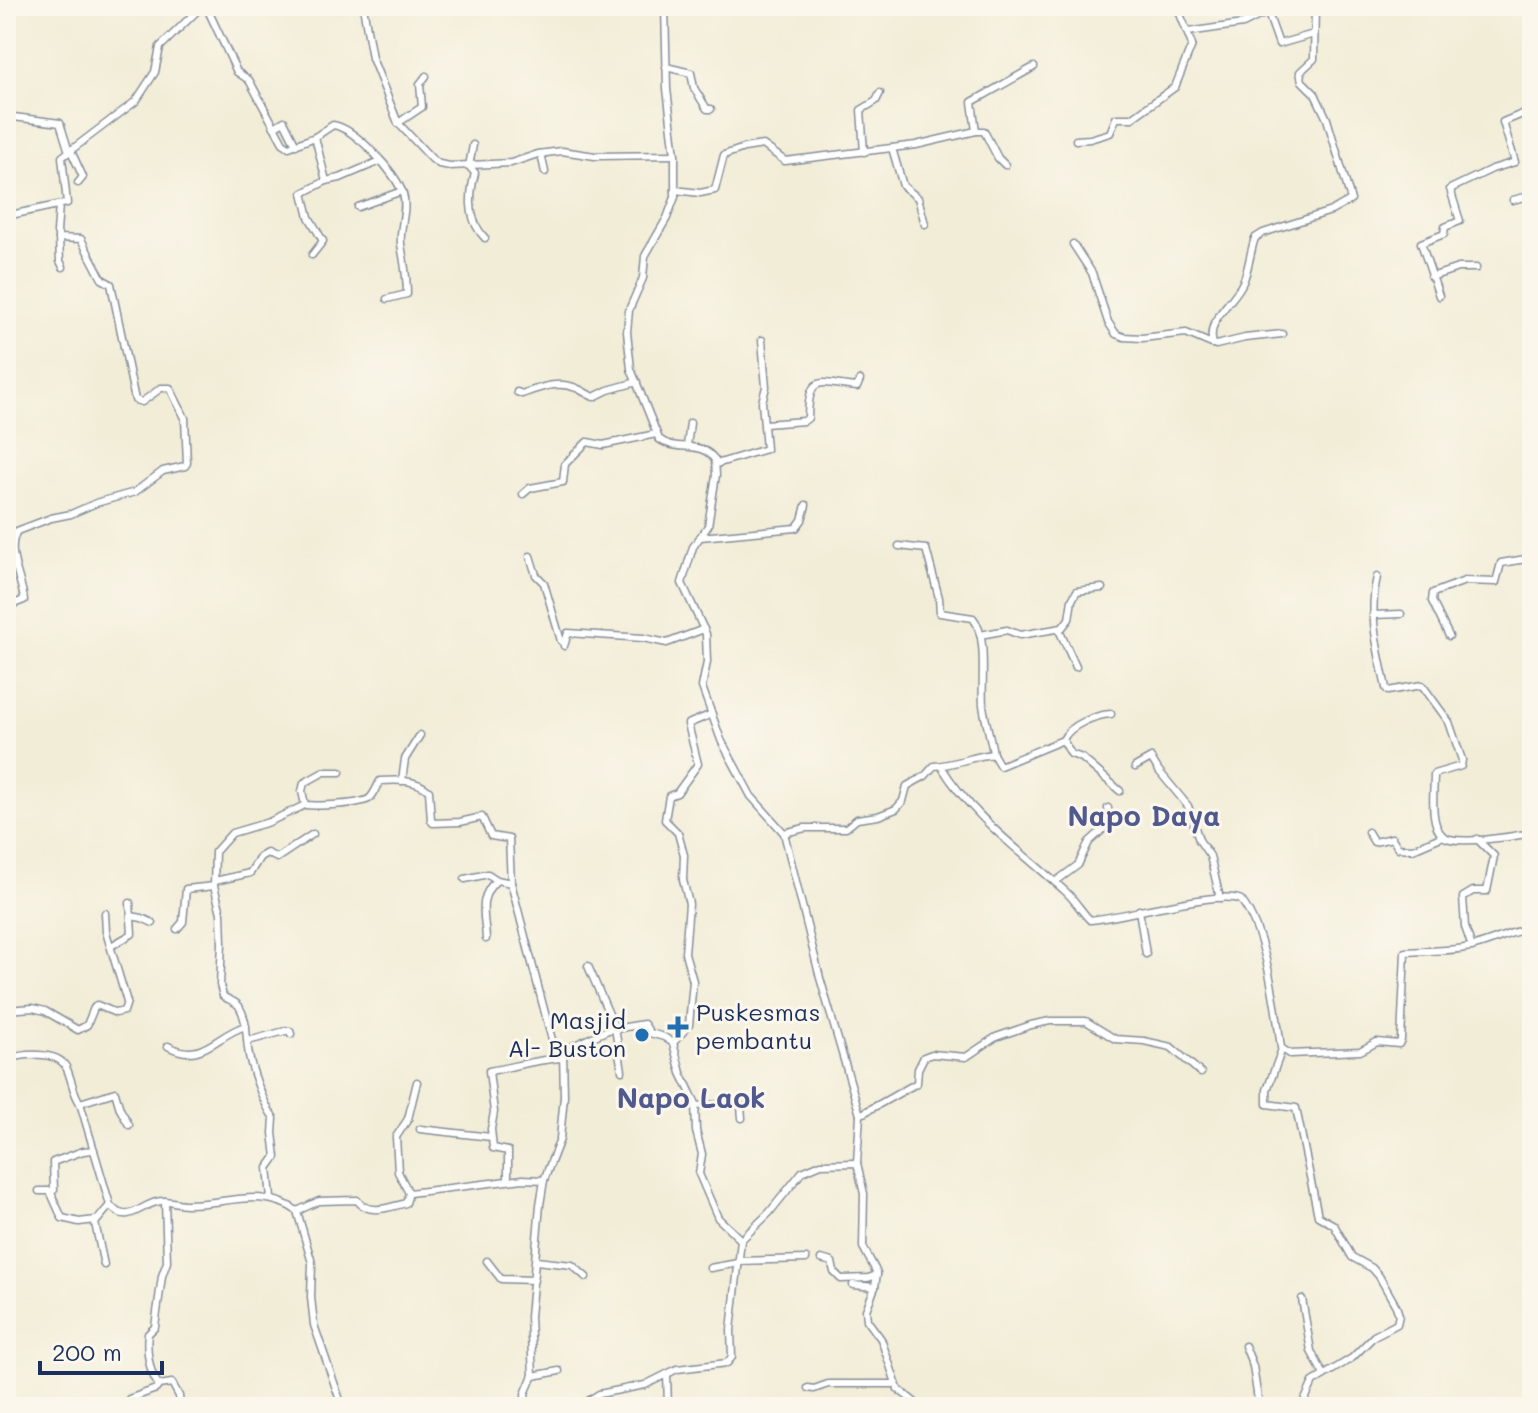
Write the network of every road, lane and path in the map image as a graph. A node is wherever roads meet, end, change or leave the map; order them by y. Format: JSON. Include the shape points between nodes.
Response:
{"nodes":[{"id":1,"x":204,"y":6,"type":"edge"},
{"id":2,"x":363,"y":6,"type":"edge"},
{"id":3,"x":665,"y":6,"type":"edge"},
{"id":4,"x":1177,"y":6,"type":"edge"},
{"id":5,"x":1258,"y":6,"type":"edge"},
{"id":6,"x":1315,"y":6,"type":"edge"},
{"id":7,"x":1261,"y":15,"type":"junction"},
{"id":8,"x":1188,"y":32,"type":"junction"},
{"id":9,"x":1314,"y":34,"type":"junction"},
{"id":10,"x":666,"y":67,"type":"junction"},
{"id":11,"x":1034,"y":67,"type":"dead end"},
{"id":12,"x":426,"y":76,"type":"dead end"},
{"id":13,"x":880,"y":93,"type":"dead end"},
{"id":14,"x":711,"y":109,"type":"dead end"},
{"id":15,"x":1532,"y":110,"type":"edge"},
{"id":16,"x":6,"y":116,"type":"edge"},
{"id":17,"x":398,"y":123,"type":"junction"},
{"id":18,"x":274,"y":127,"type":"junction"},
{"id":19,"x":976,"y":131,"type":"junction"},
{"id":20,"x":315,"y":137,"type":"junction"},
{"id":21,"x":1076,"y":140,"type":"dead end"},
{"id":22,"x":296,"y":145,"type":"junction"},
{"id":23,"x":473,"y":145,"type":"dead end"},
{"id":24,"x":892,"y":148,"type":"junction"},
{"id":25,"x":70,"y":152,"type":"junction"},
{"id":26,"x":864,"y":152,"type":"junction"},
{"id":27,"x":541,"y":154,"type":"junction"},
{"id":28,"x":675,"y":155,"type":"junction"},
{"id":29,"x":380,"y":161,"type":"junction"},
{"id":30,"x":1005,"y":165,"type":"dead end"},
{"id":31,"x":469,"y":166,"type":"junction"},
{"id":32,"x":545,"y":172,"type":"dead end"},
{"id":33,"x":326,"y":181,"type":"junction"},
{"id":34,"x":78,"y":183,"type":"dead end"},
{"id":35,"x":402,"y":191,"type":"junction"},
{"id":36,"x":675,"y":193,"type":"junction"},
{"id":37,"x":1532,"y":195,"type":"edge"},
{"id":38,"x":1513,"y":200,"type":"dead end"},
{"id":39,"x":59,"y":205,"type":"junction"},
{"id":40,"x":358,"y":207,"type":"dead end"},
{"id":41,"x":6,"y":216,"type":"edge"},
{"id":42,"x":925,"y":224,"type":"dead end"},
{"id":43,"x":59,"y":238,"type":"junction"},
{"id":44,"x":485,"y":238,"type":"dead end"},
{"id":45,"x":1073,"y":244,"type":"dead end"},
{"id":46,"x":312,"y":255,"type":"dead end"},
{"id":47,"x":63,"y":267,"type":"dead end"},
{"id":48,"x":1476,"y":268,"type":"dead end"},
{"id":49,"x":1431,"y":277,"type":"junction"},
{"id":50,"x":1439,"y":296,"type":"dead end"},
{"id":51,"x":387,"y":299,"type":"dead end"},
{"id":52,"x":1282,"y":334,"type":"dead end"},
{"id":53,"x":762,"y":340,"type":"dead end"},
{"id":54,"x":1213,"y":344,"type":"junction"},
{"id":55,"x":860,"y":380,"type":"dead end"},
{"id":56,"x":637,"y":382,"type":"junction"},
{"id":57,"x":517,"y":392,"type":"dead end"},
{"id":58,"x":690,"y":423,"type":"dead end"},
{"id":59,"x":765,"y":424,"type":"junction"},
{"id":60,"x":656,"y":434,"type":"junction"},
{"id":61,"x":687,"y":446,"type":"junction"},
{"id":62,"x":716,"y":464,"type":"junction"},
{"id":63,"x":523,"y":494,"type":"dead end"},
{"id":64,"x":806,"y":505,"type":"dead end"},
{"id":65,"x":700,"y":537,"type":"junction"},
{"id":66,"x":899,"y":546,"type":"dead end"},
{"id":67,"x":530,"y":556,"type":"dead end"},
{"id":68,"x":1532,"y":558,"type":"edge"},
{"id":69,"x":1377,"y":577,"type":"dead end"},
{"id":70,"x":1102,"y":588,"type":"dead end"},
{"id":71,"x":6,"y":607,"type":"edge"},
{"id":72,"x":6,"y":614,"type":"edge"},
{"id":73,"x":1401,"y":614,"type":"dead end"},
{"id":74,"x":1373,"y":615,"type":"junction"},
{"id":75,"x":704,"y":629,"type":"junction"},
{"id":76,"x":1059,"y":630,"type":"junction"},
{"id":77,"x":980,"y":635,"type":"junction"},
{"id":78,"x":1449,"y":636,"type":"dead end"},
{"id":79,"x":6,"y":644,"type":"edge"},
{"id":80,"x":1076,"y":667,"type":"dead end"},
{"id":81,"x":712,"y":714,"type":"junction"},
{"id":82,"x":1111,"y":714,"type":"dead end"},
{"id":83,"x":420,"y":735,"type":"dead end"},
{"id":84,"x":1063,"y":740,"type":"junction"},
{"id":85,"x":993,"y":754,"type":"junction"},
{"id":86,"x":941,"y":766,"type":"junction"},
{"id":87,"x":1135,"y":767,"type":"dead end"},
{"id":88,"x":340,"y":772,"type":"dead end"},
{"id":89,"x":402,"y":781,"type":"junction"},
{"id":90,"x":1120,"y":791,"type":"dead end"},
{"id":91,"x":305,"y":805,"type":"junction"},
{"id":92,"x":1108,"y":808,"type":"dead end"},
{"id":93,"x":1368,"y":832,"type":"dead end"},
{"id":94,"x":784,"y":833,"type":"junction"},
{"id":95,"x":1532,"y":833,"type":"edge"},
{"id":96,"x":313,"y":834,"type":"dead end"},
{"id":97,"x":1443,"y":836,"type":"junction"},
{"id":98,"x":1477,"y":839,"type":"junction"},
{"id":99,"x":465,"y":879,"type":"dead end"},
{"id":100,"x":497,"y":880,"type":"junction"},
{"id":101,"x":1055,"y":882,"type":"junction"},
{"id":102,"x":511,"y":883,"type":"junction"},
{"id":103,"x":215,"y":884,"type":"junction"},
{"id":104,"x":1220,"y":898,"type":"junction"},
{"id":105,"x":130,"y":903,"type":"dead end"},
{"id":106,"x":1139,"y":910,"type":"junction"},
{"id":107,"x":105,"y":913,"type":"dead end"},
{"id":108,"x":131,"y":916,"type":"junction"},
{"id":109,"x":153,"y":923,"type":"dead end"},
{"id":110,"x":1532,"y":928,"type":"edge"},
{"id":111,"x":177,"y":929,"type":"dead end"},
{"id":112,"x":486,"y":939,"type":"dead end"},
{"id":113,"x":111,"y":946,"type":"junction"},
{"id":114,"x":1472,"y":947,"type":"junction"},
{"id":115,"x":1146,"y":954,"type":"dead end"},
{"id":116,"x":588,"y":966,"type":"dead end"},
{"id":117,"x":6,"y":1010,"type":"edge"},
{"id":118,"x":246,"y":1026,"type":"junction"},
{"id":119,"x":615,"y":1028,"type":"junction"},
{"id":120,"x":291,"y":1034,"type":"dead end"},
{"id":121,"x":248,"y":1041,"type":"junction"},
{"id":122,"x":673,"y":1043,"type":"junction"},
{"id":123,"x":168,"y":1046,"type":"dead end"},
{"id":124,"x":1282,"y":1049,"type":"junction"},
{"id":125,"x":563,"y":1056,"type":"junction"},
{"id":126,"x":6,"y":1060,"type":"edge"},
{"id":127,"x":622,"y":1071,"type":"dead end"},
{"id":128,"x":1201,"y":1073,"type":"dead end"},
{"id":129,"x":417,"y":1082,"type":"dead end"},
{"id":130,"x":80,"y":1103,"type":"junction"},
{"id":131,"x":695,"y":1106,"type":"junction"},
{"id":132,"x":860,"y":1115,"type":"junction"},
{"id":133,"x":742,"y":1118,"type":"dead end"},
{"id":134,"x":129,"y":1125,"type":"dead end"},
{"id":135,"x":420,"y":1129,"type":"dead end"},
{"id":136,"x":491,"y":1137,"type":"junction"},
{"id":137,"x":94,"y":1150,"type":"junction"},
{"id":138,"x":857,"y":1163,"type":"junction"},
{"id":139,"x":508,"y":1180,"type":"junction"},
{"id":140,"x":544,"y":1180,"type":"junction"},
{"id":141,"x":39,"y":1191,"type":"dead end"},
{"id":142,"x":50,"y":1192,"type":"junction"},
{"id":143,"x":409,"y":1193,"type":"junction"},
{"id":144,"x":271,"y":1198,"type":"junction"},
{"id":145,"x":165,"y":1201,"type":"junction"},
{"id":146,"x":110,"y":1205,"type":"junction"},
{"id":147,"x":297,"y":1211,"type":"junction"},
{"id":148,"x":96,"y":1220,"type":"junction"},
{"id":149,"x":741,"y":1240,"type":"junction"},
{"id":150,"x":806,"y":1259,"type":"dead end"},
{"id":151,"x":821,"y":1259,"type":"dead end"},
{"id":152,"x":487,"y":1261,"type":"dead end"},
{"id":153,"x":536,"y":1261,"type":"junction"},
{"id":154,"x":738,"y":1262,"type":"junction"},
{"id":155,"x":104,"y":1265,"type":"dead end"},
{"id":156,"x":710,"y":1268,"type":"dead end"},
{"id":157,"x":877,"y":1275,"type":"junction"},
{"id":158,"x":586,"y":1277,"type":"dead end"},
{"id":159,"x":534,"y":1280,"type":"junction"},
{"id":160,"x":853,"y":1285,"type":"dead end"},
{"id":161,"x":875,"y":1287,"type":"junction"},
{"id":162,"x":1302,"y":1299,"type":"dead end"},
{"id":163,"x":1245,"y":1346,"type":"dead end"},
{"id":164,"x":559,"y":1371,"type":"dead end"},
{"id":165,"x":667,"y":1374,"type":"junction"},
{"id":166,"x":1324,"y":1375,"type":"junction"},
{"id":167,"x":533,"y":1376,"type":"junction"},
{"id":168,"x":895,"y":1384,"type":"junction"},
{"id":169,"x":159,"y":1385,"type":"junction"},
{"id":170,"x":808,"y":1388,"type":"dead end"},
{"id":171,"x":341,"y":1403,"type":"junction"},
{"id":172,"x":127,"y":1407,"type":"edge"},
{"id":173,"x":180,"y":1407,"type":"edge"},
{"id":174,"x":321,"y":1407,"type":"edge"},
{"id":175,"x":382,"y":1407,"type":"edge"},
{"id":176,"x":526,"y":1407,"type":"edge"},
{"id":177,"x":579,"y":1407,"type":"edge"},
{"id":178,"x":668,"y":1407,"type":"edge"},
{"id":179,"x":921,"y":1407,"type":"edge"},
{"id":180,"x":1259,"y":1407,"type":"edge"},
{"id":181,"x":1288,"y":1407,"type":"edge"}],
"edges":[{"from":1,"to":18,"type":"street","via":[[237,72],[249,80]]},
{"from":1,"to":25,"type":"street","via":[[160,47],[155,72],[136,101]]},
{"from":2,"to":17,"type":"street","via":[[372,58]]},
{"from":3,"to":10,"type":"street"},
{"from":4,"to":8,"type":"street"},
{"from":5,"to":7,"type":"street"},
{"from":6,"to":9,"type":"street"},
{"from":7,"to":8,"type":"street","via":[[1235,26]]},
{"from":7,"to":9,"type":"street","via":[[1269,16],[1279,44]]},
{"from":8,"to":21,"type":"street","via":[[1192,45],[1175,87],[1132,118],[1117,117],[1110,133]]},
{"from":9,"to":54,"type":"street","via":[[1314,59],[1300,70],[1302,81],[1327,119],[1351,200],[1255,238],[1242,284],[1212,328]]},
{"from":10,"to":14,"type":"street","via":[[691,73],[694,88]]},
{"from":10,"to":28,"type":"street"},
{"from":11,"to":19,"type":"street","via":[[972,102]]},
{"from":12,"to":17,"type":"street","via":[[420,84],[422,107]]},
{"from":13,"to":26,"type":"street","via":[[861,110]]},
{"from":15,"to":49,"type":"street","via":[[1503,122],[1515,162],[1450,189],[1460,221],[1421,243]]},
{"from":16,"to":25,"type":"street","via":[[60,123]]},
{"from":17,"to":31,"type":"street","via":[[439,164]]},
{"from":18,"to":22,"type":"street","via":[[287,147]]},
{"from":18,"to":22,"type":"street","via":[[285,122]]},
{"from":19,"to":24,"type":"street"},
{"from":19,"to":30,"type":"street","via":[[984,131]]},
{"from":20,"to":22,"type":"street"},
{"from":20,"to":29,"type":"street","via":[[336,124]]},
{"from":20,"to":33,"type":"street"},
{"from":23,"to":31,"type":"street"},
{"from":24,"to":26,"type":"street"},
{"from":24,"to":42,"type":"street","via":[[903,186],[918,198]]},
{"from":25,"to":34,"type":"street","via":[[83,177]]},
{"from":25,"to":39,"type":"street","via":[[61,158],[68,199]]},
{"from":26,"to":36,"type":"street","via":[[785,161],[757,145],[724,155],[715,190]]},
{"from":27,"to":28,"type":"street"},
{"from":27,"to":31,"type":"street"},
{"from":27,"to":32,"type":"street"},
{"from":28,"to":36,"type":"street"},
{"from":29,"to":33,"type":"street"},
{"from":29,"to":35,"type":"street"},
{"from":31,"to":44,"type":"street","via":[[475,173],[470,193],[474,221]]},
{"from":33,"to":46,"type":"street","via":[[303,193],[323,241]]},
{"from":35,"to":40,"type":"street"},
{"from":35,"to":51,"type":"street","via":[[407,294]]},
{"from":36,"to":56,"type":"street","via":[[645,256],[643,278],[629,310],[631,369]]},
{"from":37,"to":38,"type":"street"},
{"from":39,"to":41,"type":"street"},
{"from":39,"to":43,"type":"street"},
{"from":43,"to":47,"type":"street"},
{"from":43,"to":71,"type":"street","via":[[81,239],[102,279],[111,284],[135,400],[142,402],[161,388],[170,388],[185,418],[187,463],[163,471],[135,492],[17,531],[14,552],[24,600]]},
{"from":45,"to":54,"type":"street","via":[[1092,273],[1116,334],[1142,338],[1186,333]]},
{"from":48,"to":49,"type":"street"},
{"from":49,"to":50,"type":"street"},
{"from":52,"to":54,"type":"street"},
{"from":53,"to":59,"type":"street"},
{"from":55,"to":59,"type":"street","via":[[857,387],[813,387],[804,421]]},
{"from":56,"to":57,"type":"street","via":[[594,397],[560,385]]},
{"from":56,"to":60,"type":"street"},
{"from":58,"to":61,"type":"street"},
{"from":59,"to":62,"type":"street","via":[[764,451]]},
{"from":60,"to":61,"type":"street","via":[[665,444]]},
{"from":60,"to":63,"type":"street","via":[[603,445],[587,442],[565,464],[561,483]]},
{"from":61,"to":62,"type":"street","via":[[704,449]]},
{"from":62,"to":65,"type":"street","via":[[710,519]]},
{"from":64,"to":65,"type":"street","via":[[796,528]]},
{"from":65,"to":75,"type":"street","via":[[682,583]]},
{"from":66,"to":77,"type":"street","via":[[926,549],[940,613],[975,619]]},
{"from":67,"to":75,"type":"street","via":[[564,644],[568,633],[667,643]]},
{"from":68,"to":78,"type":"street","via":[[1501,563],[1496,582],[1465,581],[1433,593]]},
{"from":69,"to":74,"type":"street"},
{"from":70,"to":76,"type":"street","via":[[1077,591],[1069,619]]},
{"from":72,"to":79,"type":"street"},
{"from":73,"to":74,"type":"street"},
{"from":74,"to":97,"type":"street","via":[[1387,690],[1422,685],[1449,722],[1462,760],[1457,768],[1434,774],[1435,820]]},
{"from":75,"to":81,"type":"street","via":[[707,662],[702,687]]},
{"from":76,"to":77,"type":"street"},
{"from":76,"to":80,"type":"street"},
{"from":77,"to":85,"type":"street","via":[[983,707]]},
{"from":81,"to":94,"type":"street","via":[[751,796]]},
{"from":81,"to":122,"type":"street","via":[[688,724],[698,764],[669,796],[665,820],[678,834],[684,855],[689,900],[685,953],[693,981],[689,1025]]},
{"from":82,"to":84,"type":"street","via":[[1068,731]]},
{"from":83,"to":89,"type":"street","via":[[404,762]]},
{"from":84,"to":85,"type":"street","via":[[1000,766]]},
{"from":84,"to":90,"type":"street","via":[[1071,754]]},
{"from":85,"to":86,"type":"street"},
{"from":86,"to":94,"type":"street","via":[[908,785],[903,801],[889,812],[857,819],[846,828]]},
{"from":86,"to":101,"type":"street","via":[[967,802]]},
{"from":87,"to":104,"type":"street","via":[[1151,758],[1184,798],[1210,856]]},
{"from":88,"to":91,"type":"street","via":[[324,772],[304,783]]},
{"from":89,"to":91,"type":"street","via":[[379,782],[371,797],[358,803]]},
{"from":89,"to":102,"type":"street","via":[[426,787],[433,823],[482,817],[491,836],[509,838]]},
{"from":91,"to":103,"type":"street","via":[[232,833],[215,852]]},
{"from":92,"to":101,"type":"street","via":[[1109,824],[1091,839],[1078,865]]},
{"from":93,"to":97,"type":"street","via":[[1374,842],[1392,838],[1398,848],[1410,849]]},
{"from":94,"to":132,"type":"street"},
{"from":95,"to":98,"type":"street"},
{"from":96,"to":103,"type":"street","via":[[277,858],[262,855],[250,873]]},
{"from":97,"to":98,"type":"street"},
{"from":98,"to":114,"type":"street","via":[[1494,856],[1487,891],[1463,897]]},
{"from":99,"to":100,"type":"street","via":[[488,874]]},
{"from":100,"to":102,"type":"street"},
{"from":100,"to":112,"type":"street","via":[[483,900]]},
{"from":101,"to":106,"type":"street","via":[[1090,920]]},
{"from":102,"to":125,"type":"street","via":[[552,1040]]},
{"from":103,"to":111,"type":"street","via":[[186,889],[183,922]]},
{"from":103,"to":118,"type":"street","via":[[221,913],[220,985],[224,998],[238,1004]]},
{"from":104,"to":106,"type":"street"},
{"from":104,"to":124,"type":"street","via":[[1238,898],[1249,912],[1265,956]]},
{"from":105,"to":108,"type":"street"},
{"from":106,"to":115,"type":"street"},
{"from":107,"to":113,"type":"street"},
{"from":108,"to":109,"type":"street"},
{"from":108,"to":113,"type":"street","via":[[132,936]]},
{"from":110,"to":114,"type":"street"},
{"from":113,"to":117,"type":"street","via":[[127,1002],[124,1011],[97,1005],[87,1025],[78,1030],[45,1011]]},
{"from":114,"to":124,"type":"street","via":[[1405,952],[1399,1044],[1377,1042],[1360,1051],[1292,1054]]},
{"from":116,"to":119,"type":"street"},
{"from":118,"to":121,"type":"street"},
{"from":118,"to":123,"type":"street","via":[[198,1051]]},
{"from":119,"to":122,"type":"street","via":[[646,1024],[650,1033]]},
{"from":119,"to":125,"type":"street","via":[[573,1045]]},
{"from":119,"to":127,"type":"street"},
{"from":120,"to":121,"type":"street"},
{"from":121,"to":144,"type":"street","via":[[275,1121],[276,1159],[268,1168]]},
{"from":122,"to":131,"type":"street"},
{"from":124,"to":166,"type":"street","via":[[1267,1104],[1296,1108],[1318,1216],[1334,1225],[1354,1258],[1374,1270],[1399,1315],[1397,1324]]},
{"from":125,"to":136,"type":"street","via":[[490,1070]]},
{"from":125,"to":140,"type":"street","via":[[560,1139]]},
{"from":126,"to":130,"type":"street","via":[[31,1053],[62,1062]]},
{"from":128,"to":132,"type":"street","via":[[1171,1047],[1115,1039],[1086,1021],[1045,1022],[996,1037],[966,1057],[924,1057],[917,1083]]},
{"from":129,"to":143,"type":"street","via":[[409,1116],[396,1137],[398,1172]]},
{"from":130,"to":134,"type":"street","via":[[115,1092]]},
{"from":130,"to":137,"type":"street"},
{"from":131,"to":133,"type":"street","via":[[737,1103]]},
{"from":131,"to":149,"type":"street","via":[[702,1154],[699,1174],[718,1218]]},
{"from":132,"to":138,"type":"street"},
{"from":135,"to":136,"type":"street"},
{"from":136,"to":139,"type":"street","via":[[493,1148],[508,1151]]},
{"from":137,"to":142,"type":"street","via":[[53,1162]]},
{"from":137,"to":146,"type":"street"},
{"from":138,"to":149,"type":"street","via":[[821,1164],[802,1172]]},
{"from":138,"to":157,"type":"street","via":[[864,1194],[863,1247]]},
{"from":139,"to":140,"type":"street"},
{"from":139,"to":143,"type":"street"},
{"from":140,"to":153,"type":"street"},
{"from":141,"to":142,"type":"street"},
{"from":142,"to":148,"type":"street","via":[[62,1218]]},
{"from":143,"to":147,"type":"street","via":[[406,1203],[374,1210],[356,1200],[319,1201]]},
{"from":144,"to":145,"type":"street"},
{"from":144,"to":147,"type":"street"},
{"from":145,"to":146,"type":"street","via":[[126,1215]]},
{"from":145,"to":169,"type":"street","via":[[167,1264],[155,1327],[147,1342]]},
{"from":146,"to":148,"type":"street"},
{"from":147,"to":171,"type":"street","via":[[312,1263],[314,1325]]},
{"from":148,"to":155,"type":"street"},
{"from":149,"to":154,"type":"street"},
{"from":150,"to":154,"type":"street"},
{"from":151,"to":157,"type":"street","via":[[832,1262],[841,1279]]},
{"from":152,"to":159,"type":"street","via":[[501,1279]]},
{"from":153,"to":158,"type":"street","via":[[572,1265]]},
{"from":153,"to":159,"type":"street"},
{"from":154,"to":156,"type":"street"},
{"from":154,"to":165,"type":"street","via":[[730,1360]]},
{"from":157,"to":161,"type":"street"},
{"from":159,"to":167,"type":"street"},
{"from":160,"to":161,"type":"street"},
{"from":161,"to":168,"type":"street","via":[[867,1320],[883,1343]]},
{"from":162,"to":166,"type":"street","via":[[1311,1351]]},
{"from":163,"to":180,"type":"street"},
{"from":164,"to":167,"type":"street"},
{"from":165,"to":177,"type":"street","via":[[645,1385],[599,1394]]},
{"from":165,"to":178,"type":"street"},
{"from":166,"to":181,"type":"street","via":[[1310,1385],[1303,1404]]},
{"from":167,"to":176,"type":"street"},
{"from":168,"to":170,"type":"street"},
{"from":168,"to":179,"type":"street"},
{"from":169,"to":172,"type":"street","via":[[129,1399]]},
{"from":169,"to":173,"type":"street","via":[[172,1383]]},
{"from":171,"to":174,"type":"street"},
{"from":171,"to":175,"type":"street"}]}
